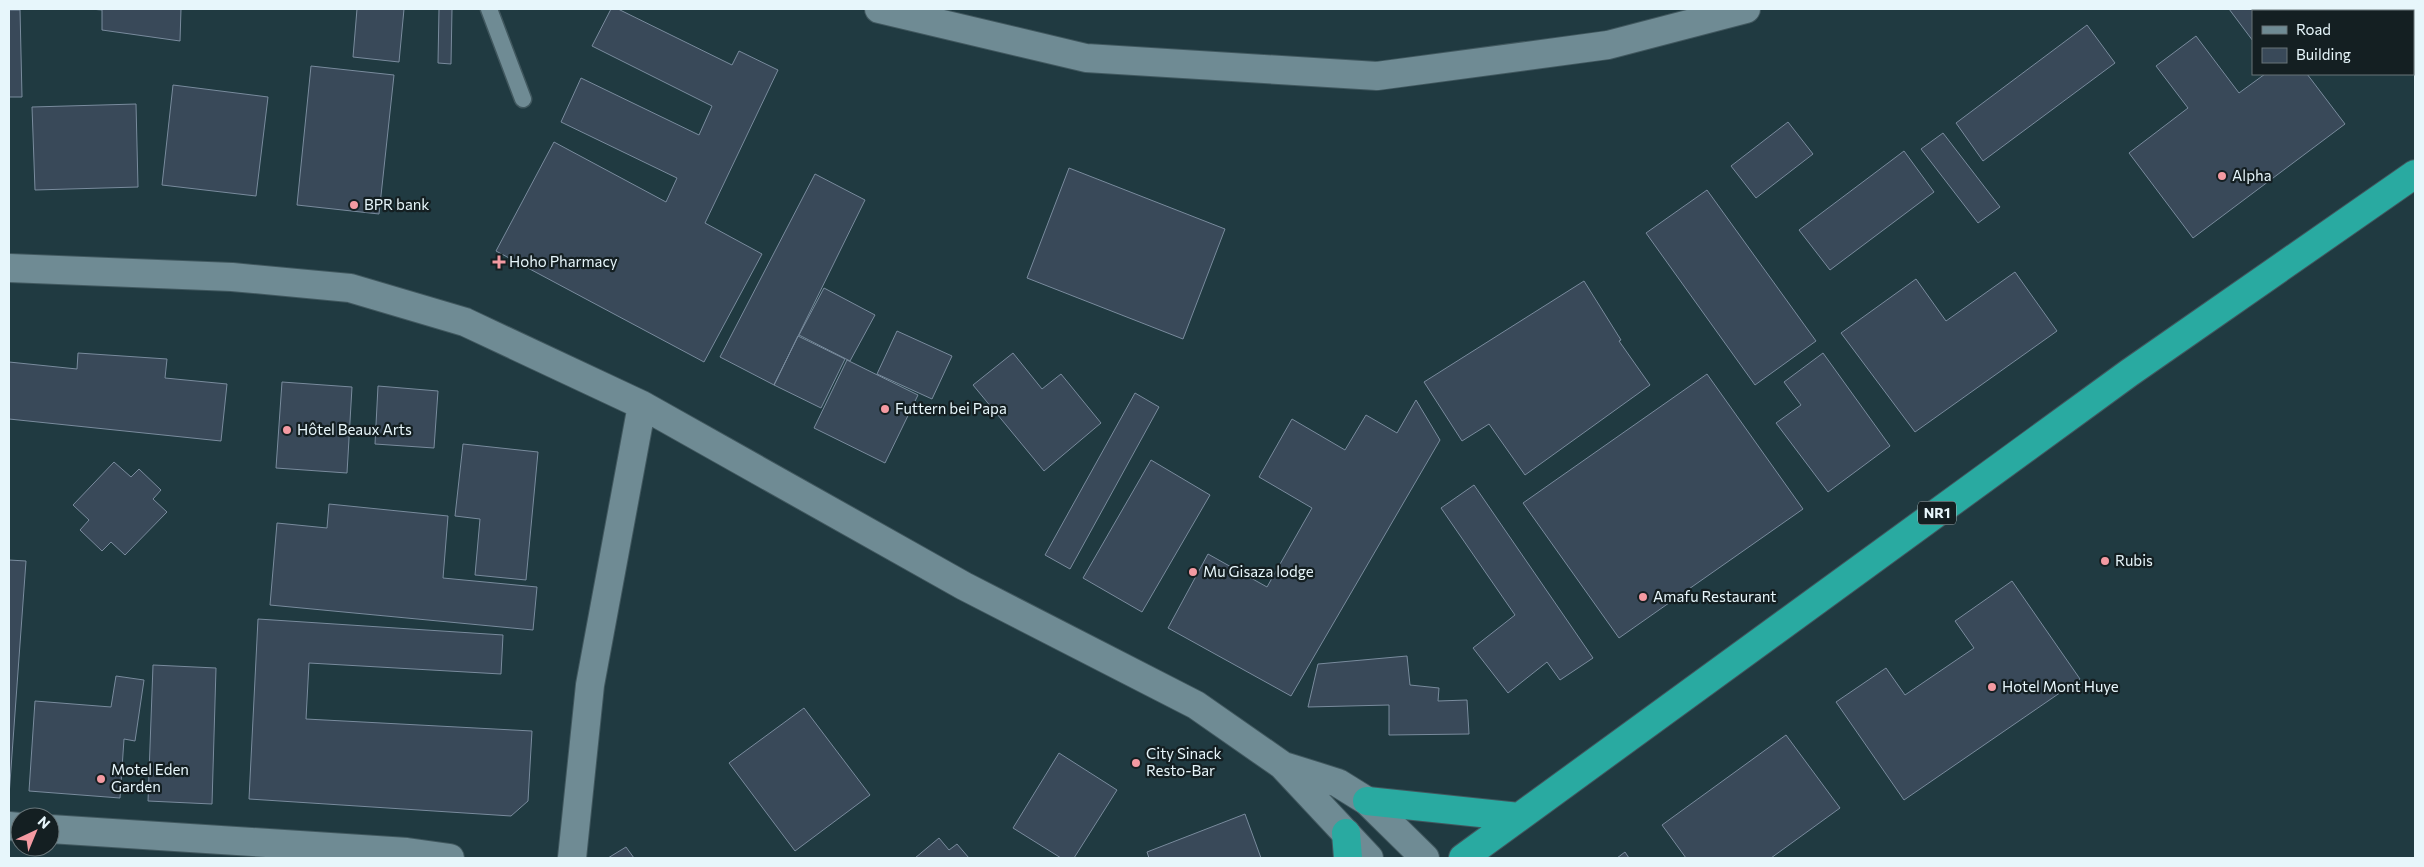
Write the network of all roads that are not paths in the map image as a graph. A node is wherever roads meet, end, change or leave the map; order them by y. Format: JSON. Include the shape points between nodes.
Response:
{"nodes":[{"id":1,"x":489,"y":9,"type":"edge"},
{"id":2,"x":879,"y":9,"type":"edge"},
{"id":3,"x":1746,"y":9,"type":"edge"},
{"id":4,"x":523,"y":99,"type":"dead end"},
{"id":5,"x":2415,"y":174,"type":"edge"},
{"id":6,"x":9,"y":268,"type":"edge"},
{"id":7,"x":642,"y":406,"type":"junction"},
{"id":8,"x":1282,"y":765,"type":"junction"},
{"id":9,"x":1367,"y":801,"type":"junction"},
{"id":10,"x":1519,"y":817,"type":"junction"},
{"id":11,"x":60,"y":830,"type":"edge"},
{"id":12,"x":1347,"y":846,"type":"edge"},
{"id":13,"x":450,"y":858,"type":"edge"},
{"id":14,"x":572,"y":858,"type":"edge"},
{"id":15,"x":1369,"y":858,"type":"edge"},
{"id":16,"x":1425,"y":858,"type":"edge"},
{"id":17,"x":1463,"y":858,"type":"edge"}],
"edges":[{"from":1,"to":4,"type":"lane"},
{"from":2,"to":3,"type":"street","via":[[1086,58],[1376,76],[1608,46]]},
{"from":5,"to":10,"type":"highway","number":"NR1","via":[[2129,373]]},
{"from":6,"to":7,"type":"street","via":[[232,276],[350,288],[465,322]]},
{"from":7,"to":8,"type":"street","via":[[964,586],[1196,705]]},
{"from":7,"to":14,"type":"street","via":[[590,685]]},
{"from":8,"to":9,"type":"street","via":[[1338,783]]},
{"from":8,"to":12,"type":"street"},
{"from":9,"to":10,"type":"highway"},
{"from":9,"to":16,"type":"street"},
{"from":10,"to":17,"type":"highway","number":"NR1"},
{"from":11,"to":13,"type":"street","via":[[407,852]]},
{"from":12,"to":15,"type":"street"}]}
